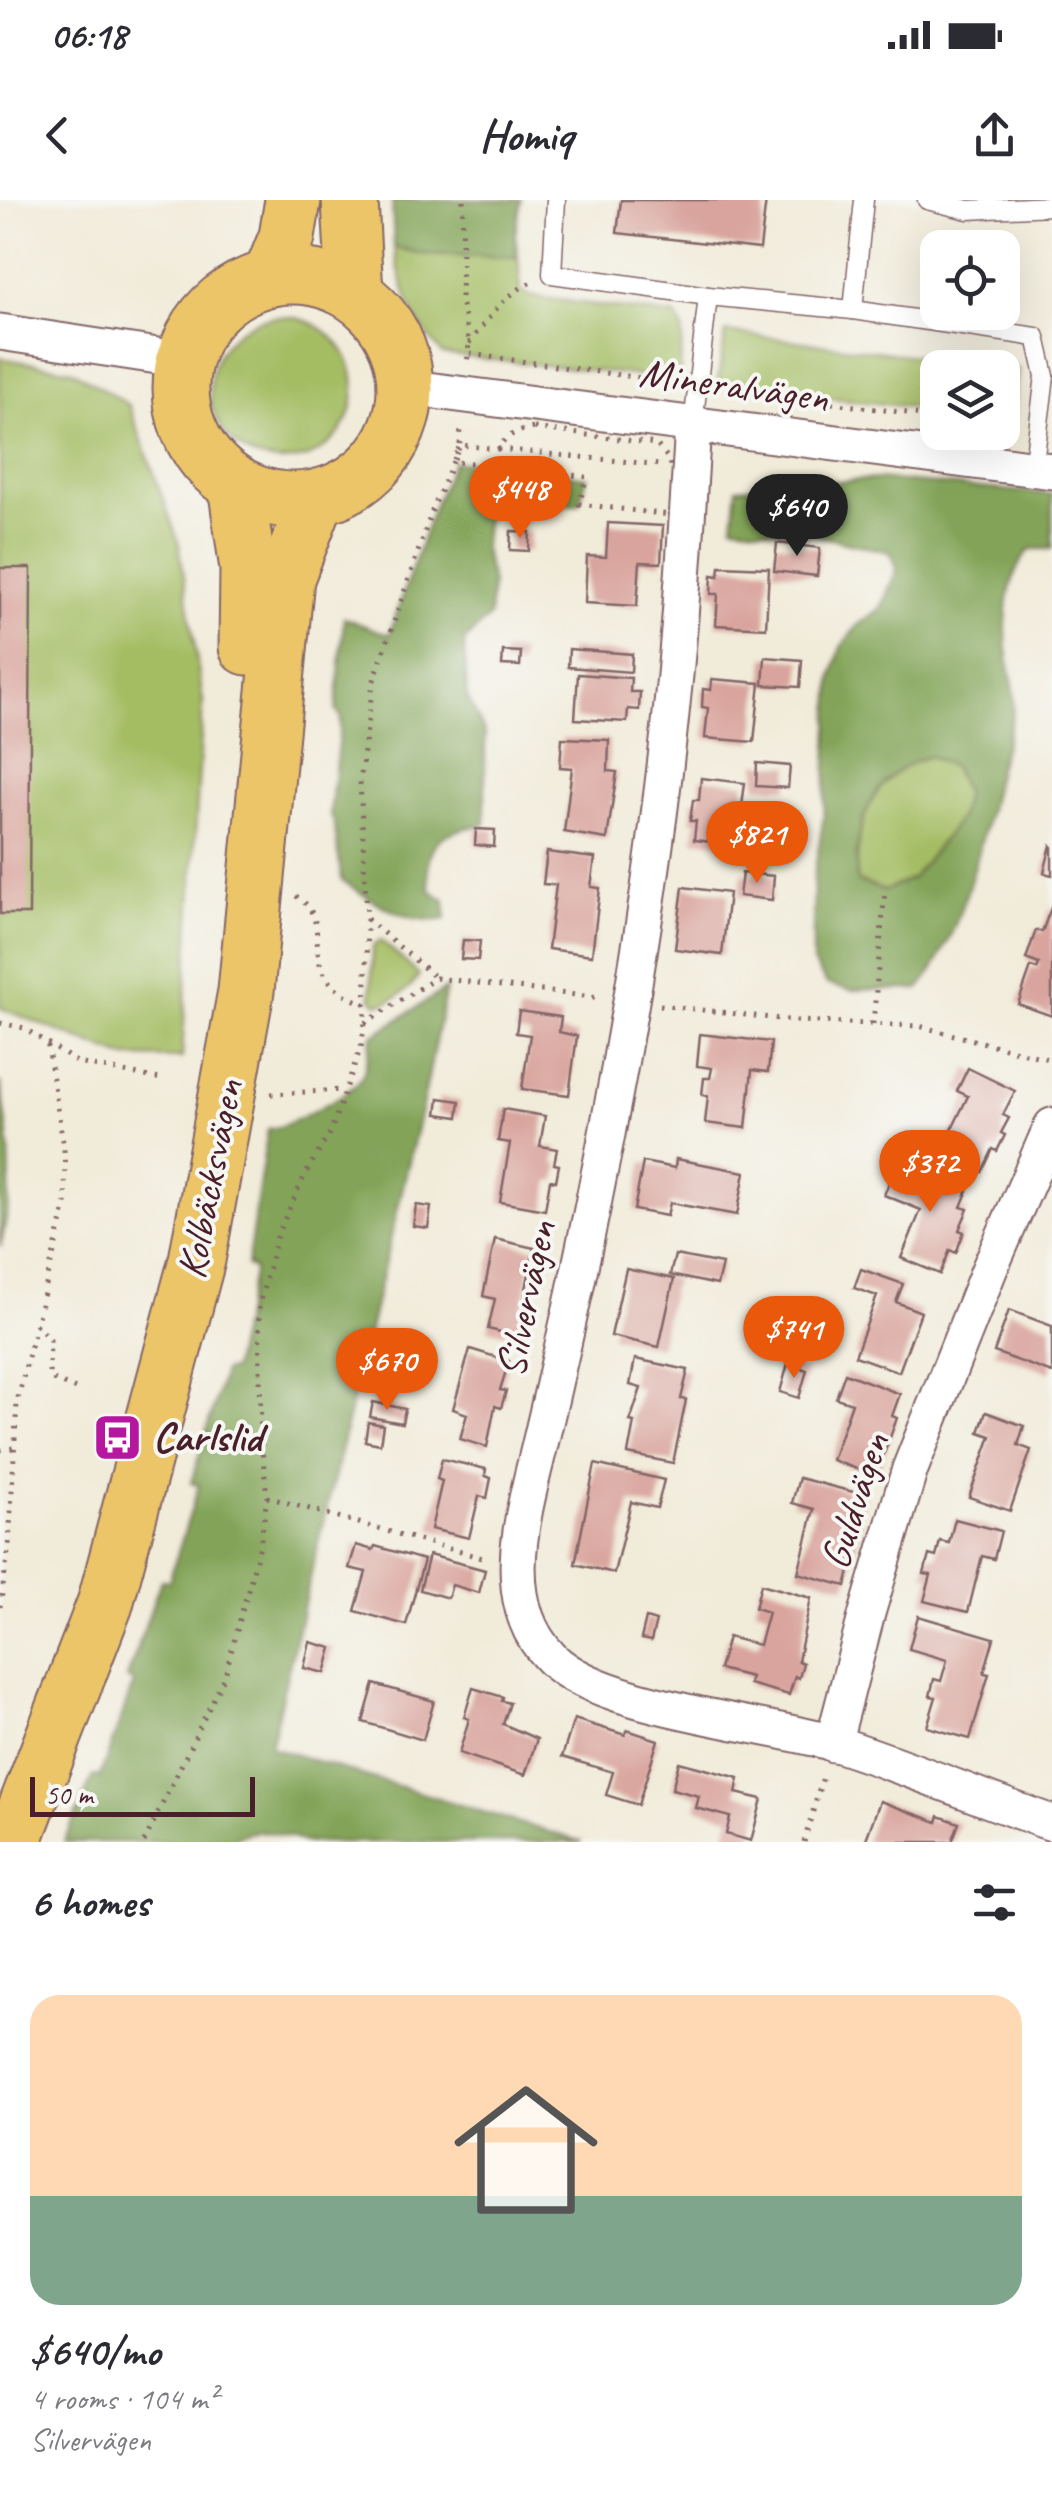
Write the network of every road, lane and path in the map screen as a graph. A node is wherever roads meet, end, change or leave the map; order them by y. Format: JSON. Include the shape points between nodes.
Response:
{"nodes":[{"id":1,"x":293,"y":200,"type":"edge"},
{"id":2,"x":350,"y":200,"type":"edge"},
{"id":3,"x":462,"y":200,"type":"edge"},
{"id":4,"x":556,"y":200,"type":"edge"},
{"id":5,"x":864,"y":200,"type":"edge"},
{"id":6,"x":927,"y":200,"type":"edge"},
{"id":7,"x":1052,"y":206,"type":"edge"},
{"id":8,"x":552,"y":274,"type":"junction"},
{"id":9,"x":272,"y":277,"type":"junction"},
{"id":10,"x":354,"y":294,"type":"junction"},
{"id":11,"x":708,"y":296,"type":"junction"},
{"id":12,"x":854,"y":310,"type":"junction"},
{"id":13,"x":0,"y":332,"type":"edge"},
{"id":14,"x":469,"y":344,"type":"junction"},
{"id":15,"x":184,"y":360,"type":"junction"},
{"id":16,"x":1049,"y":375,"type":"edge"},
{"id":17,"x":404,"y":387,"type":"junction"},
{"id":18,"x":464,"y":394,"type":"junction"},
{"id":19,"x":693,"y":424,"type":"junction"},
{"id":20,"x":460,"y":445,"type":"junction"},
{"id":21,"x":499,"y":449,"type":"junction"},
{"id":22,"x":453,"y":462,"type":"junction"},
{"id":23,"x":680,"y":467,"type":"junction"},
{"id":24,"x":1043,"y":470,"type":"edge"},
{"id":25,"x":236,"y":485,"type":"junction"},
{"id":26,"x":317,"y":498,"type":"junction"},
{"id":27,"x":687,"y":517,"type":"junction"},
{"id":28,"x":287,"y":890,"type":"dead end"},
{"id":29,"x":886,"y":891,"type":"dead end"},
{"id":30,"x":367,"y":919,"type":"junction"},
{"id":31,"x":436,"y":978,"type":"junction"},
{"id":32,"x":631,"y":1002,"type":"junction"},
{"id":33,"x":365,"y":1004,"type":"junction"},
{"id":34,"x":0,"y":1023,"type":"edge"},
{"id":35,"x":364,"y":1023,"type":"junction"},
{"id":36,"x":873,"y":1024,"type":"junction"},
{"id":37,"x":47,"y":1040,"type":"junction"},
{"id":38,"x":1052,"y":1060,"type":"edge"},
{"id":39,"x":160,"y":1079,"type":"dead end"},
{"id":40,"x":343,"y":1090,"type":"junction"},
{"id":41,"x":268,"y":1094,"type":"dead end"},
{"id":42,"x":1052,"y":1126,"type":"edge"},
{"id":43,"x":35,"y":1324,"type":"junction"},
{"id":44,"x":78,"y":1390,"type":"dead end"},
{"id":45,"x":14,"y":1448,"type":"junction"},
{"id":46,"x":0,"y":1450,"type":"edge"},
{"id":47,"x":268,"y":1497,"type":"junction"},
{"id":48,"x":516,"y":1561,"type":"junction"},
{"id":49,"x":0,"y":1606,"type":"edge"},
{"id":50,"x":833,"y":1744,"type":"junction"},
{"id":51,"x":0,"y":1793,"type":"edge"},
{"id":52,"x":1052,"y":1823,"type":"edge"},
{"id":53,"x":13,"y":1842,"type":"edge"},
{"id":54,"x":144,"y":1842,"type":"edge"},
{"id":55,"x":804,"y":1842,"type":"edge"}],
"edges":[{"from":1,"to":9,"type":"highway"},
{"from":2,"to":10,"type":"highway"},
{"from":3,"to":14,"type":"path","via":[[461,300]]},
{"from":4,"to":8,"type":"lane"},
{"from":5,"to":12,"type":"lane"},
{"from":6,"to":7,"type":"lane","via":[[968,210]]},
{"from":8,"to":11,"type":"lane"},
{"from":8,"to":14,"type":"path","via":[[518,288]]},
{"from":9,"to":10,"type":"highway","via":[[313,278]]},
{"from":9,"to":15,"type":"highway","via":[[221,302],[200,324]]},
{"from":10,"to":17,"type":"highway","via":[[394,338]]},
{"from":11,"to":12,"type":"lane"},
{"from":11,"to":19,"type":"lane"},
{"from":12,"to":16,"type":"lane","via":[[1036,338]]},
{"from":13,"to":15,"type":"street"},
{"from":14,"to":18,"type":"path"},
{"from":15,"to":25,"type":"highway","via":[[183,416],[196,446]]},
{"from":16,"to":24,"type":"lane"},
{"from":17,"to":18,"type":"street","name":"Mineralvägen"},
{"from":17,"to":26,"type":"highway","via":[[402,417],[386,452],[365,475]]},
{"from":18,"to":19,"type":"street","name":"Mineralvägen"},
{"from":18,"to":20,"type":"path"},
{"from":19,"to":23,"type":"street"},
{"from":19,"to":24,"type":"street","name":"Mineralvägen"},
{"from":20,"to":21,"type":"path"},
{"from":20,"to":22,"type":"path"},
{"from":21,"to":23,"type":"path"},
{"from":21,"to":23,"type":"path","via":[[518,430],[534,428],[656,444]]},
{"from":22,"to":27,"type":"path","via":[[588,477],[579,504]]},
{"from":22,"to":30,"type":"path","via":[[373,684],[360,781]]},
{"from":23,"to":27,"type":"path"},
{"from":25,"to":26,"type":"highway","via":[[280,500]]},
{"from":25,"to":51,"type":"highway","name":"Kolbäcksvägen","via":[[248,569],[246,686],[234,823],[182,1168],[154,1300],[75,1584]]},
{"from":26,"to":53,"type":"highway","name":"Kolbäcksvägen","via":[[286,578],[246,992],[197,1260],[104,1604]]},
{"from":27,"to":32,"type":"street","name":"Silvervägen","via":[[675,676]]},
{"from":28,"to":33,"type":"path","via":[[312,908],[322,974],[338,994]]},
{"from":29,"to":36,"type":"path"},
{"from":30,"to":31,"type":"path"},
{"from":30,"to":33,"type":"path"},
{"from":31,"to":32,"type":"path"},
{"from":31,"to":35,"type":"path"},
{"from":32,"to":36,"type":"path"},
{"from":32,"to":48,"type":"street","name":"Silvervägen"},
{"from":33,"to":35,"type":"path"},
{"from":34,"to":37,"type":"path"},
{"from":35,"to":40,"type":"path"},
{"from":36,"to":38,"type":"path","via":[[919,1026]]},
{"from":37,"to":39,"type":"path","via":[[78,1063]]},
{"from":37,"to":43,"type":"path","via":[[66,1204]]},
{"from":40,"to":41,"type":"path"},
{"from":40,"to":47,"type":"path","via":[[330,1133],[278,1233],[259,1306]]},
{"from":42,"to":50,"type":"street","name":"Guldvägen","via":[[910,1469]]},
{"from":43,"to":44,"type":"path","via":[[50,1340],[48,1374]]},
{"from":43,"to":45,"type":"path"},
{"from":45,"to":46,"type":"path"},
{"from":45,"to":49,"type":"path"},
{"from":47,"to":48,"type":"path","via":[[485,1559]]},
{"from":47,"to":54,"type":"path","via":[[225,1676]]},
{"from":48,"to":50,"type":"street","name":"Silvervägen","via":[[532,1630],[552,1660],[585,1680],[641,1700]]},
{"from":50,"to":52,"type":"street","name":"Silvervägen"},
{"from":50,"to":55,"type":"path"}]}
